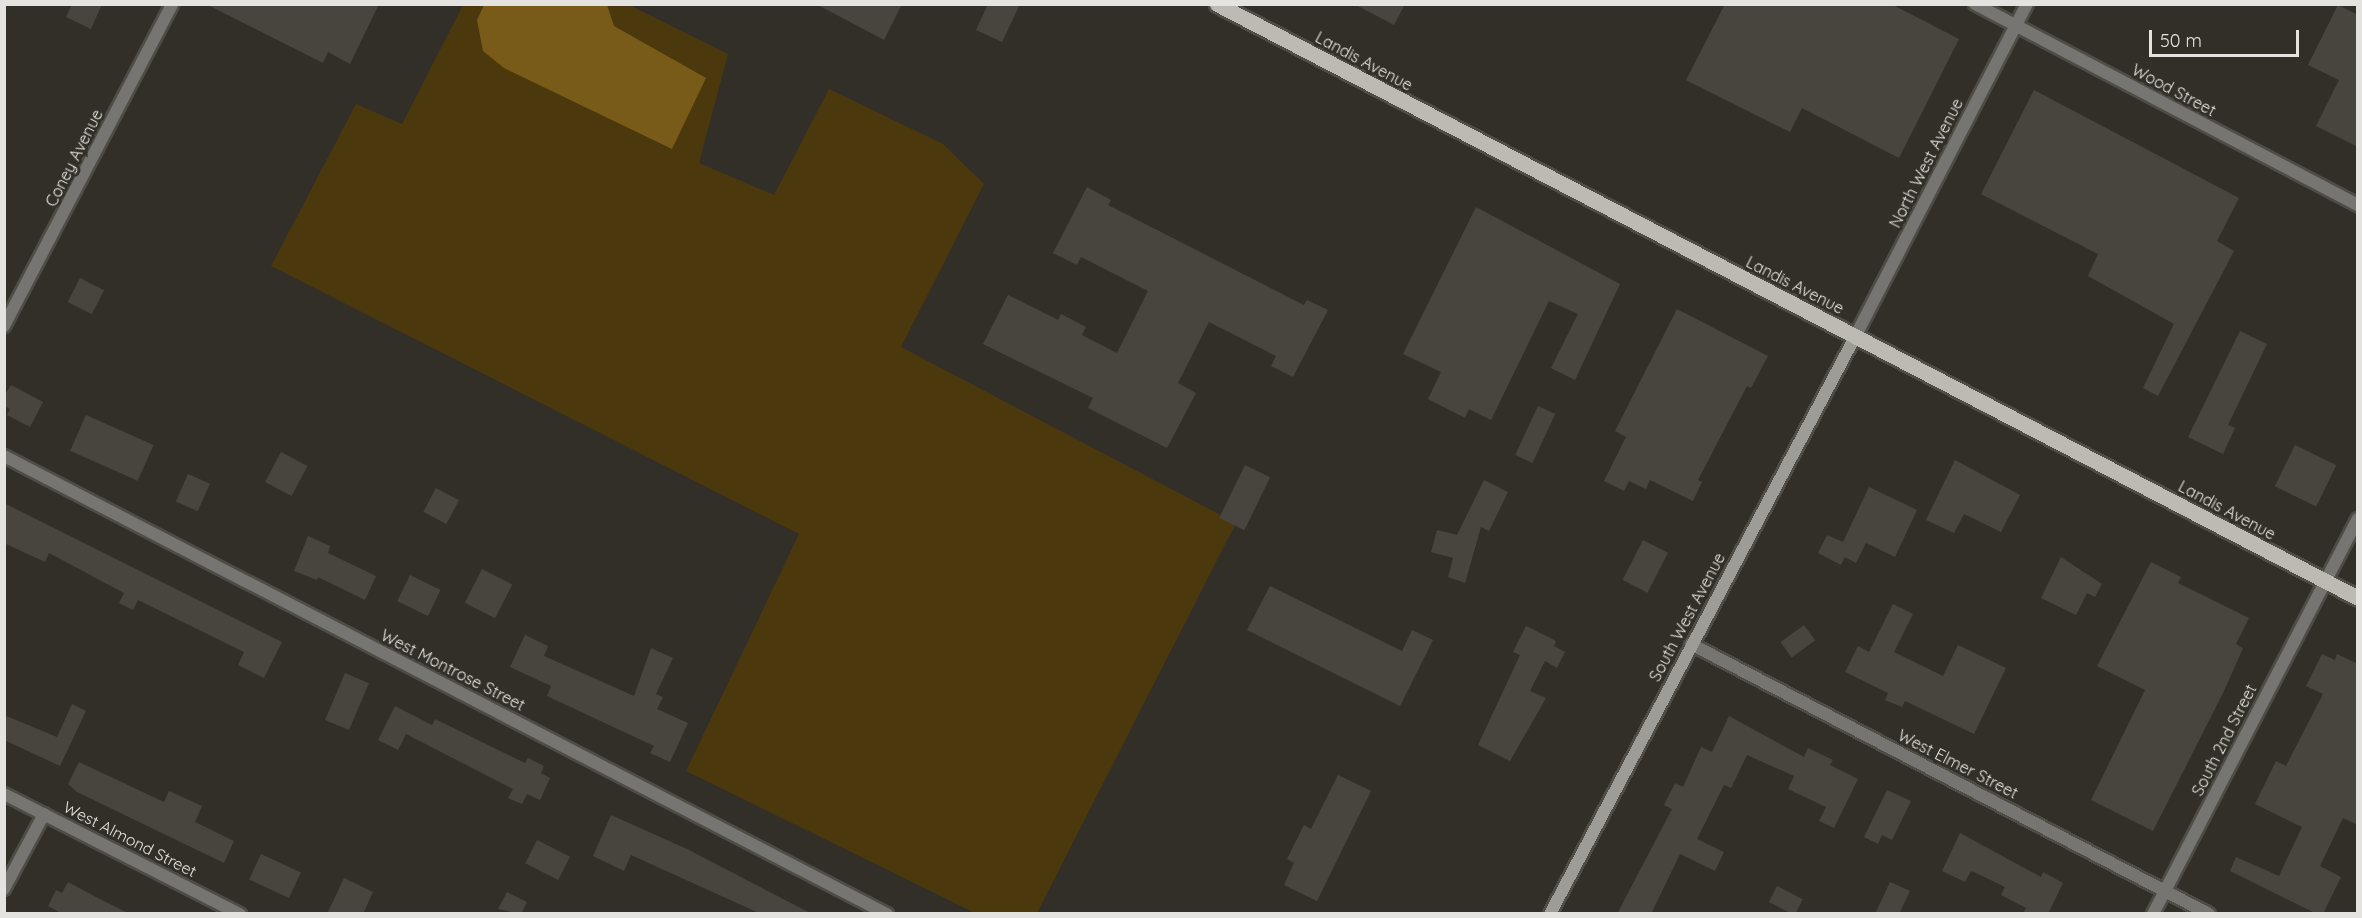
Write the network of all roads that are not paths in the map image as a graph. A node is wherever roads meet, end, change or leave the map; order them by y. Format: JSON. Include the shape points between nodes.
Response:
{"nodes":[{"id":1,"x":172,"y":4,"type":"edge"},
{"id":2,"x":1217,"y":4,"type":"edge"},
{"id":3,"x":1976,"y":4,"type":"edge"},
{"id":4,"x":2027,"y":4,"type":"edge"},
{"id":5,"x":2016,"y":26,"type":"junction"},
{"id":6,"x":2358,"y":205,"type":"edge"},
{"id":7,"x":4,"y":326,"type":"edge"},
{"id":8,"x":1855,"y":337,"type":"junction"},
{"id":9,"x":4,"y":456,"type":"edge"},
{"id":10,"x":2358,"y":519,"type":"edge"},
{"id":11,"x":2325,"y":581,"type":"junction"},
{"id":12,"x":2358,"y":598,"type":"edge"},
{"id":13,"x":1691,"y":644,"type":"junction"},
{"id":14,"x":4,"y":794,"type":"edge"},
{"id":15,"x":44,"y":814,"type":"junction"},
{"id":16,"x":4,"y":889,"type":"edge"},
{"id":17,"x":2165,"y":890,"type":"junction"},
{"id":18,"x":240,"y":914,"type":"edge"},
{"id":19,"x":886,"y":914,"type":"edge"},
{"id":20,"x":1550,"y":914,"type":"edge"},
{"id":21,"x":2153,"y":914,"type":"edge"},
{"id":22,"x":2209,"y":914,"type":"edge"}],
"edges":[{"from":1,"to":7,"type":"street","name":"Coney Avenue"},
{"from":2,"to":8,"type":"main road","name":"Landis Avenue"},
{"from":3,"to":5,"type":"street","name":"Wood Street"},
{"from":4,"to":5,"type":"street","name":"North West Avenue"},
{"from":5,"to":6,"type":"street","name":"Wood Street"},
{"from":5,"to":8,"type":"street","name":"North West Avenue"},
{"from":8,"to":11,"type":"main road","name":"Landis Avenue"},
{"from":8,"to":13,"type":"street","name":"South West Avenue"},
{"from":9,"to":19,"type":"street","name":"West Montrose Street"},
{"from":10,"to":11,"type":"street","name":"South 2nd Street"},
{"from":11,"to":12,"type":"main road","name":"Landis Avenue"},
{"from":11,"to":17,"type":"street","name":"South 2nd Street"},
{"from":13,"to":17,"type":"street","name":"West Elmer Street"},
{"from":13,"to":20,"type":"street","name":"South West Avenue"},
{"from":14,"to":15,"type":"street","name":"West Almond Street"},
{"from":15,"to":16,"type":"street"},
{"from":15,"to":18,"type":"street","name":"West Almond Street"},
{"from":17,"to":21,"type":"street","name":"South 2nd Street"},
{"from":17,"to":22,"type":"street","name":"West Elmer Street"}]}
